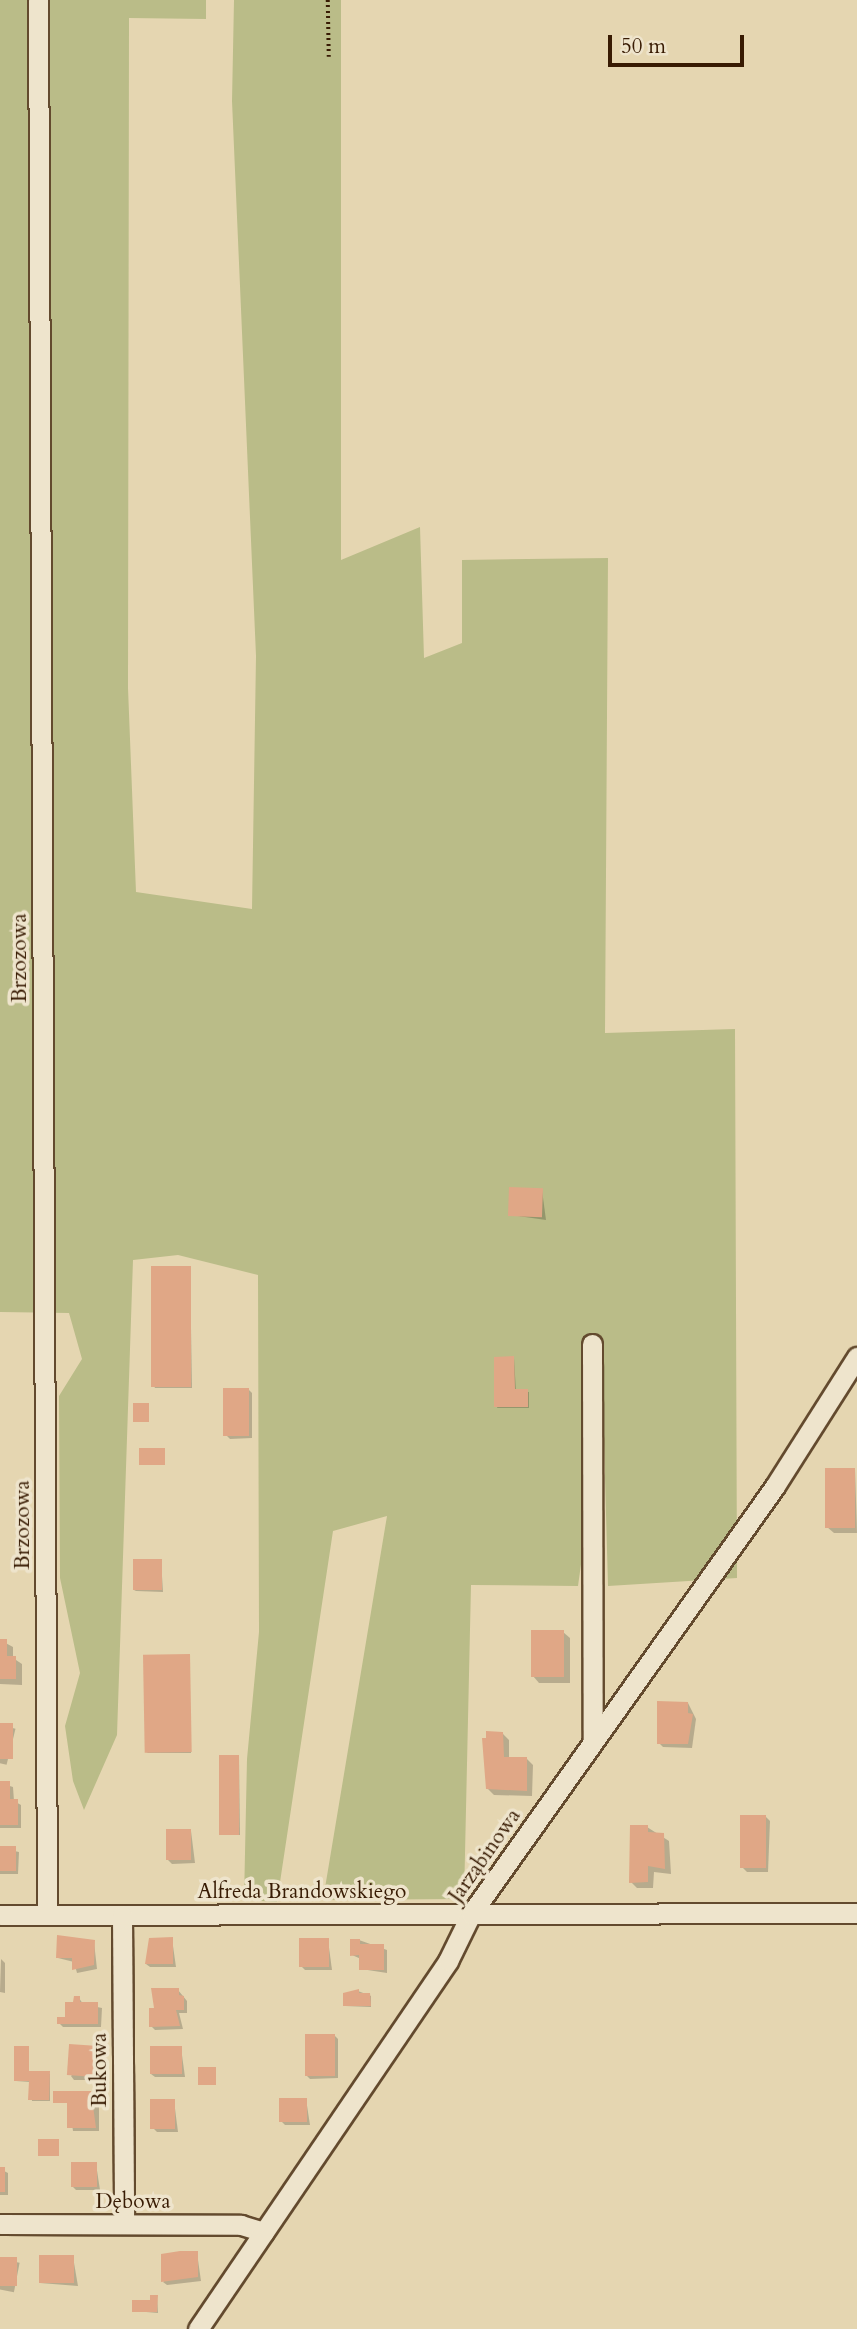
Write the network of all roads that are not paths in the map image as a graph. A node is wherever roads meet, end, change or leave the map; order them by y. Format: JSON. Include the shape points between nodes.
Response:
{"nodes":[{"id":1,"x":38,"y":0,"type":"edge"},
{"id":2,"x":592,"y":1344,"type":"dead end"},
{"id":3,"x":857,"y":1357,"type":"edge"},
{"id":4,"x":593,"y":1742,"type":"junction"},
{"id":5,"x":857,"y":1913,"type":"edge"},
{"id":6,"x":471,"y":1914,"type":"junction"},
{"id":7,"x":0,"y":1915,"type":"edge"},
{"id":8,"x":47,"y":1915,"type":"junction"},
{"id":9,"x":122,"y":1915,"type":"junction"},
{"id":10,"x":0,"y":2224,"type":"edge"},
{"id":11,"x":124,"y":2224,"type":"junction"},
{"id":12,"x":264,"y":2232,"type":"junction"},
{"id":13,"x":198,"y":2329,"type":"edge"}],
"edges":[{"from":1,"to":8,"type":"street","name":"Brzozowa"},
{"from":2,"to":4,"type":"street"},
{"from":3,"to":4,"type":"street","name":"Jarząbinowa","via":[[775,1486]]},
{"from":4,"to":6,"type":"street","name":"Jarząbinowa"},
{"from":5,"to":6,"type":"street","name":"Alfreda Brandowskiego"},
{"from":6,"to":9,"type":"street","name":"Alfreda Brandowskiego"},
{"from":6,"to":12,"type":"street","name":"Jarząbinowa","via":[[447,1961]]},
{"from":7,"to":8,"type":"street","name":"Alfreda Brandowskiego"},
{"from":8,"to":9,"type":"street","name":"Alfreda Brandowskiego"},
{"from":9,"to":11,"type":"street","name":"Bukowa"},
{"from":10,"to":11,"type":"street","name":"Dębowa"},
{"from":11,"to":12,"type":"street","name":"Dębowa","via":[[241,2225]]},
{"from":12,"to":13,"type":"street","name":"Jarząbinowa"}]}
